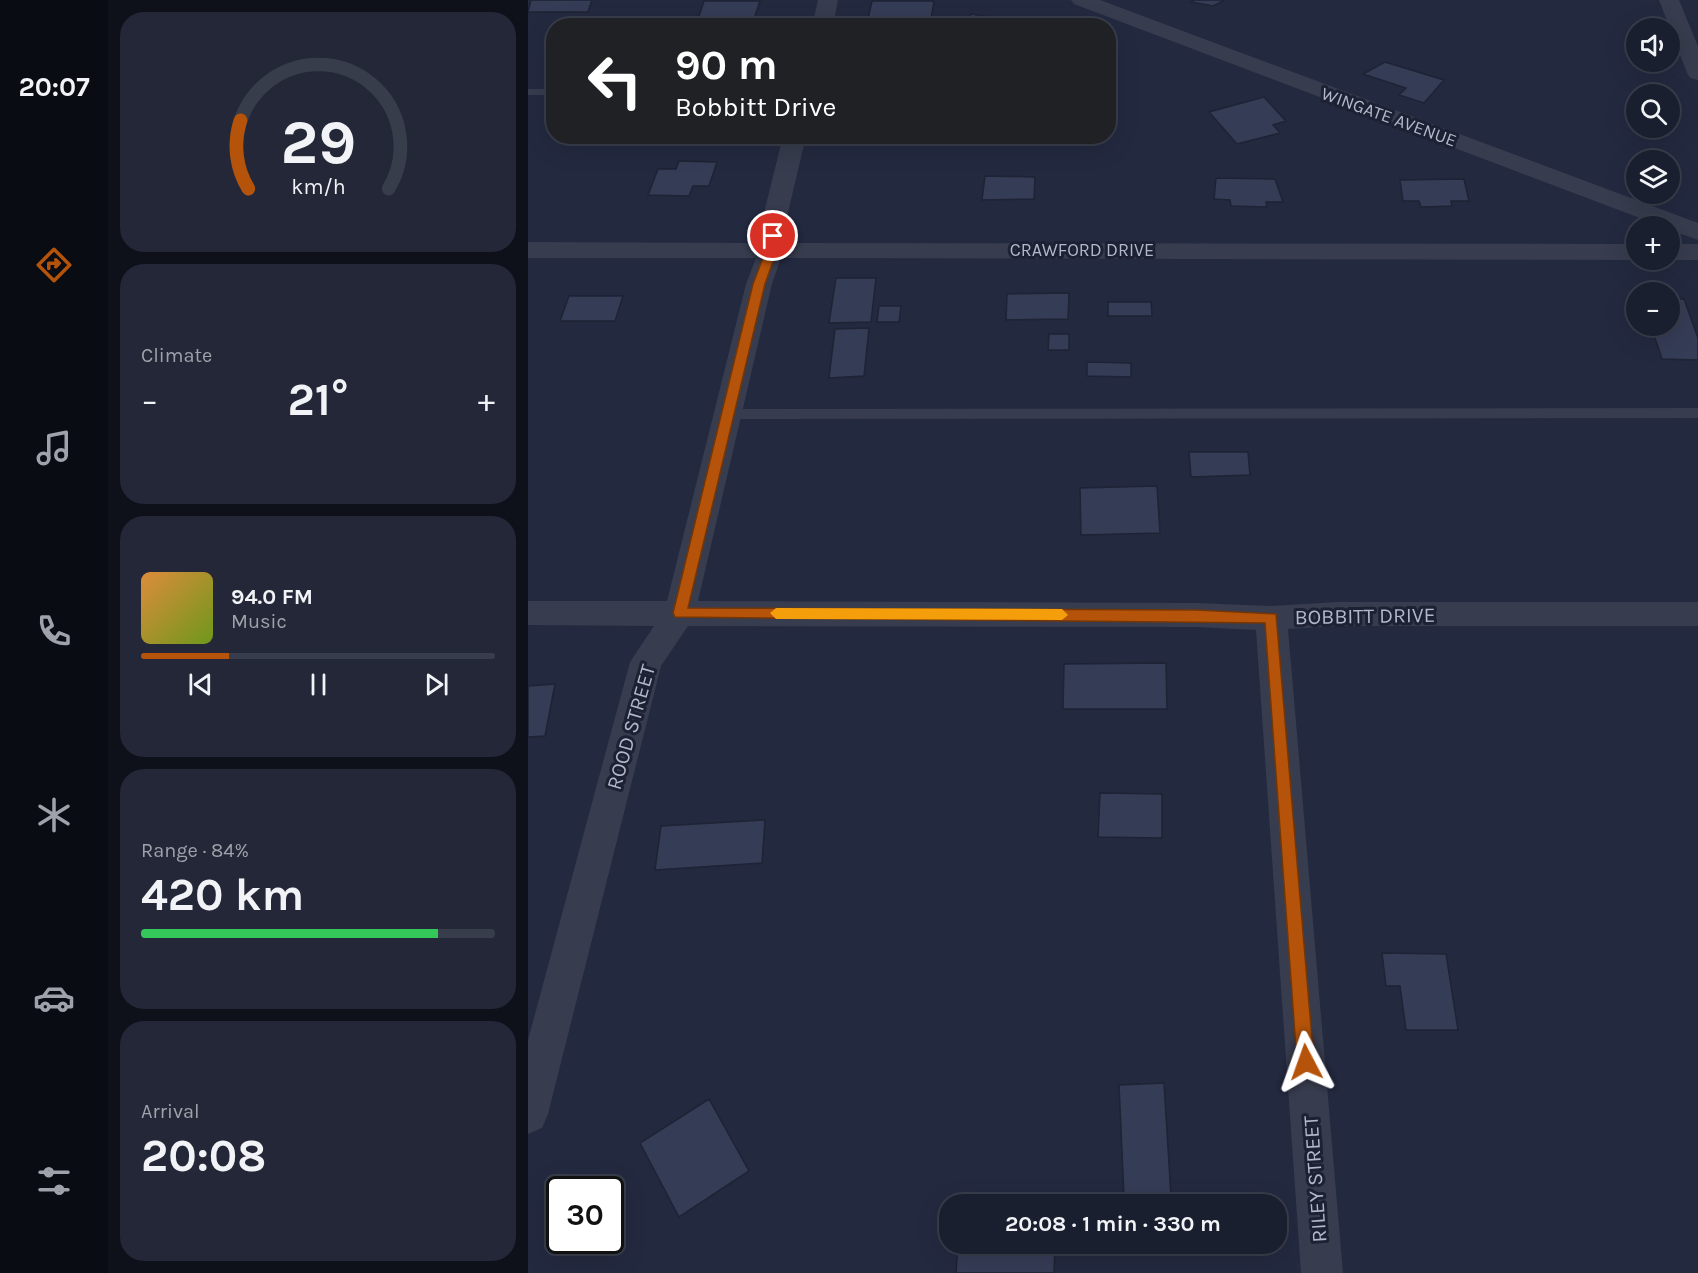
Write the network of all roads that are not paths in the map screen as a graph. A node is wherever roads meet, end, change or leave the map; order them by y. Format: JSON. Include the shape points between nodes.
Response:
{"nodes":[{"id":1,"x":828,"y":0,"type":"edge"},
{"id":2,"x":1081,"y":0,"type":"edge"},
{"id":3,"x":1670,"y":0,"type":"edge"},
{"id":4,"x":824,"y":18,"type":"edge"},
{"id":5,"x":1698,"y":73,"type":"edge"},
{"id":6,"x":528,"y":92,"type":"edge"},
{"id":7,"x":546,"y":92,"type":"edge"},
{"id":8,"x":793,"y":144,"type":"edge"},
{"id":9,"x":1698,"y":232,"type":"edge"},
{"id":10,"x":528,"y":250,"type":"edge"},
{"id":11,"x":771,"y":250,"type":"junction"},
{"id":12,"x":1626,"y":252,"type":"edge"},
{"id":13,"x":1680,"y":252,"type":"edge"},
{"id":14,"x":1698,"y":252,"type":"edge"},
{"id":15,"x":1698,"y":413,"type":"edge"},
{"id":16,"x":728,"y":414,"type":"junction"},
{"id":17,"x":528,"y":613,"type":"edge"},
{"id":18,"x":680,"y":613,"type":"junction"},
{"id":19,"x":1698,"y":614,"type":"edge"},
{"id":20,"x":1271,"y":618,"type":"junction"},
{"id":21,"x":528,"y":1114,"type":"edge"},
{"id":22,"x":1322,"y":1273,"type":"edge"}],
"edges":[{"from":1,"to":4,"type":"street"},
{"from":2,"to":9,"type":"street","name":"WINGATE AVENUE"},
{"from":3,"to":5,"type":"street"},
{"from":6,"to":7,"type":"lane"},
{"from":8,"to":11,"type":"street","name":"ROOD STREET"},
{"from":10,"to":11,"type":"street","name":"CRAWFORD DRIVE"},
{"from":11,"to":12,"type":"street","name":"CRAWFORD DRIVE"},
{"from":11,"to":16,"type":"street","name":"ROOD STREET"},
{"from":13,"to":14,"type":"street"},
{"from":15,"to":16,"type":"lane"},
{"from":16,"to":18,"type":"street","name":"ROOD STREET"},
{"from":17,"to":18,"type":"street","name":"BOBBITT DRIVE"},
{"from":18,"to":20,"type":"street","name":"BOBBITT DRIVE"},
{"from":18,"to":21,"type":"street","name":"ROOD STREET","via":[[646,662]]},
{"from":19,"to":20,"type":"street","name":"BOBBITT DRIVE","via":[[1337,614]]},
{"from":20,"to":22,"type":"street","name":"RILEY STREET"}]}
